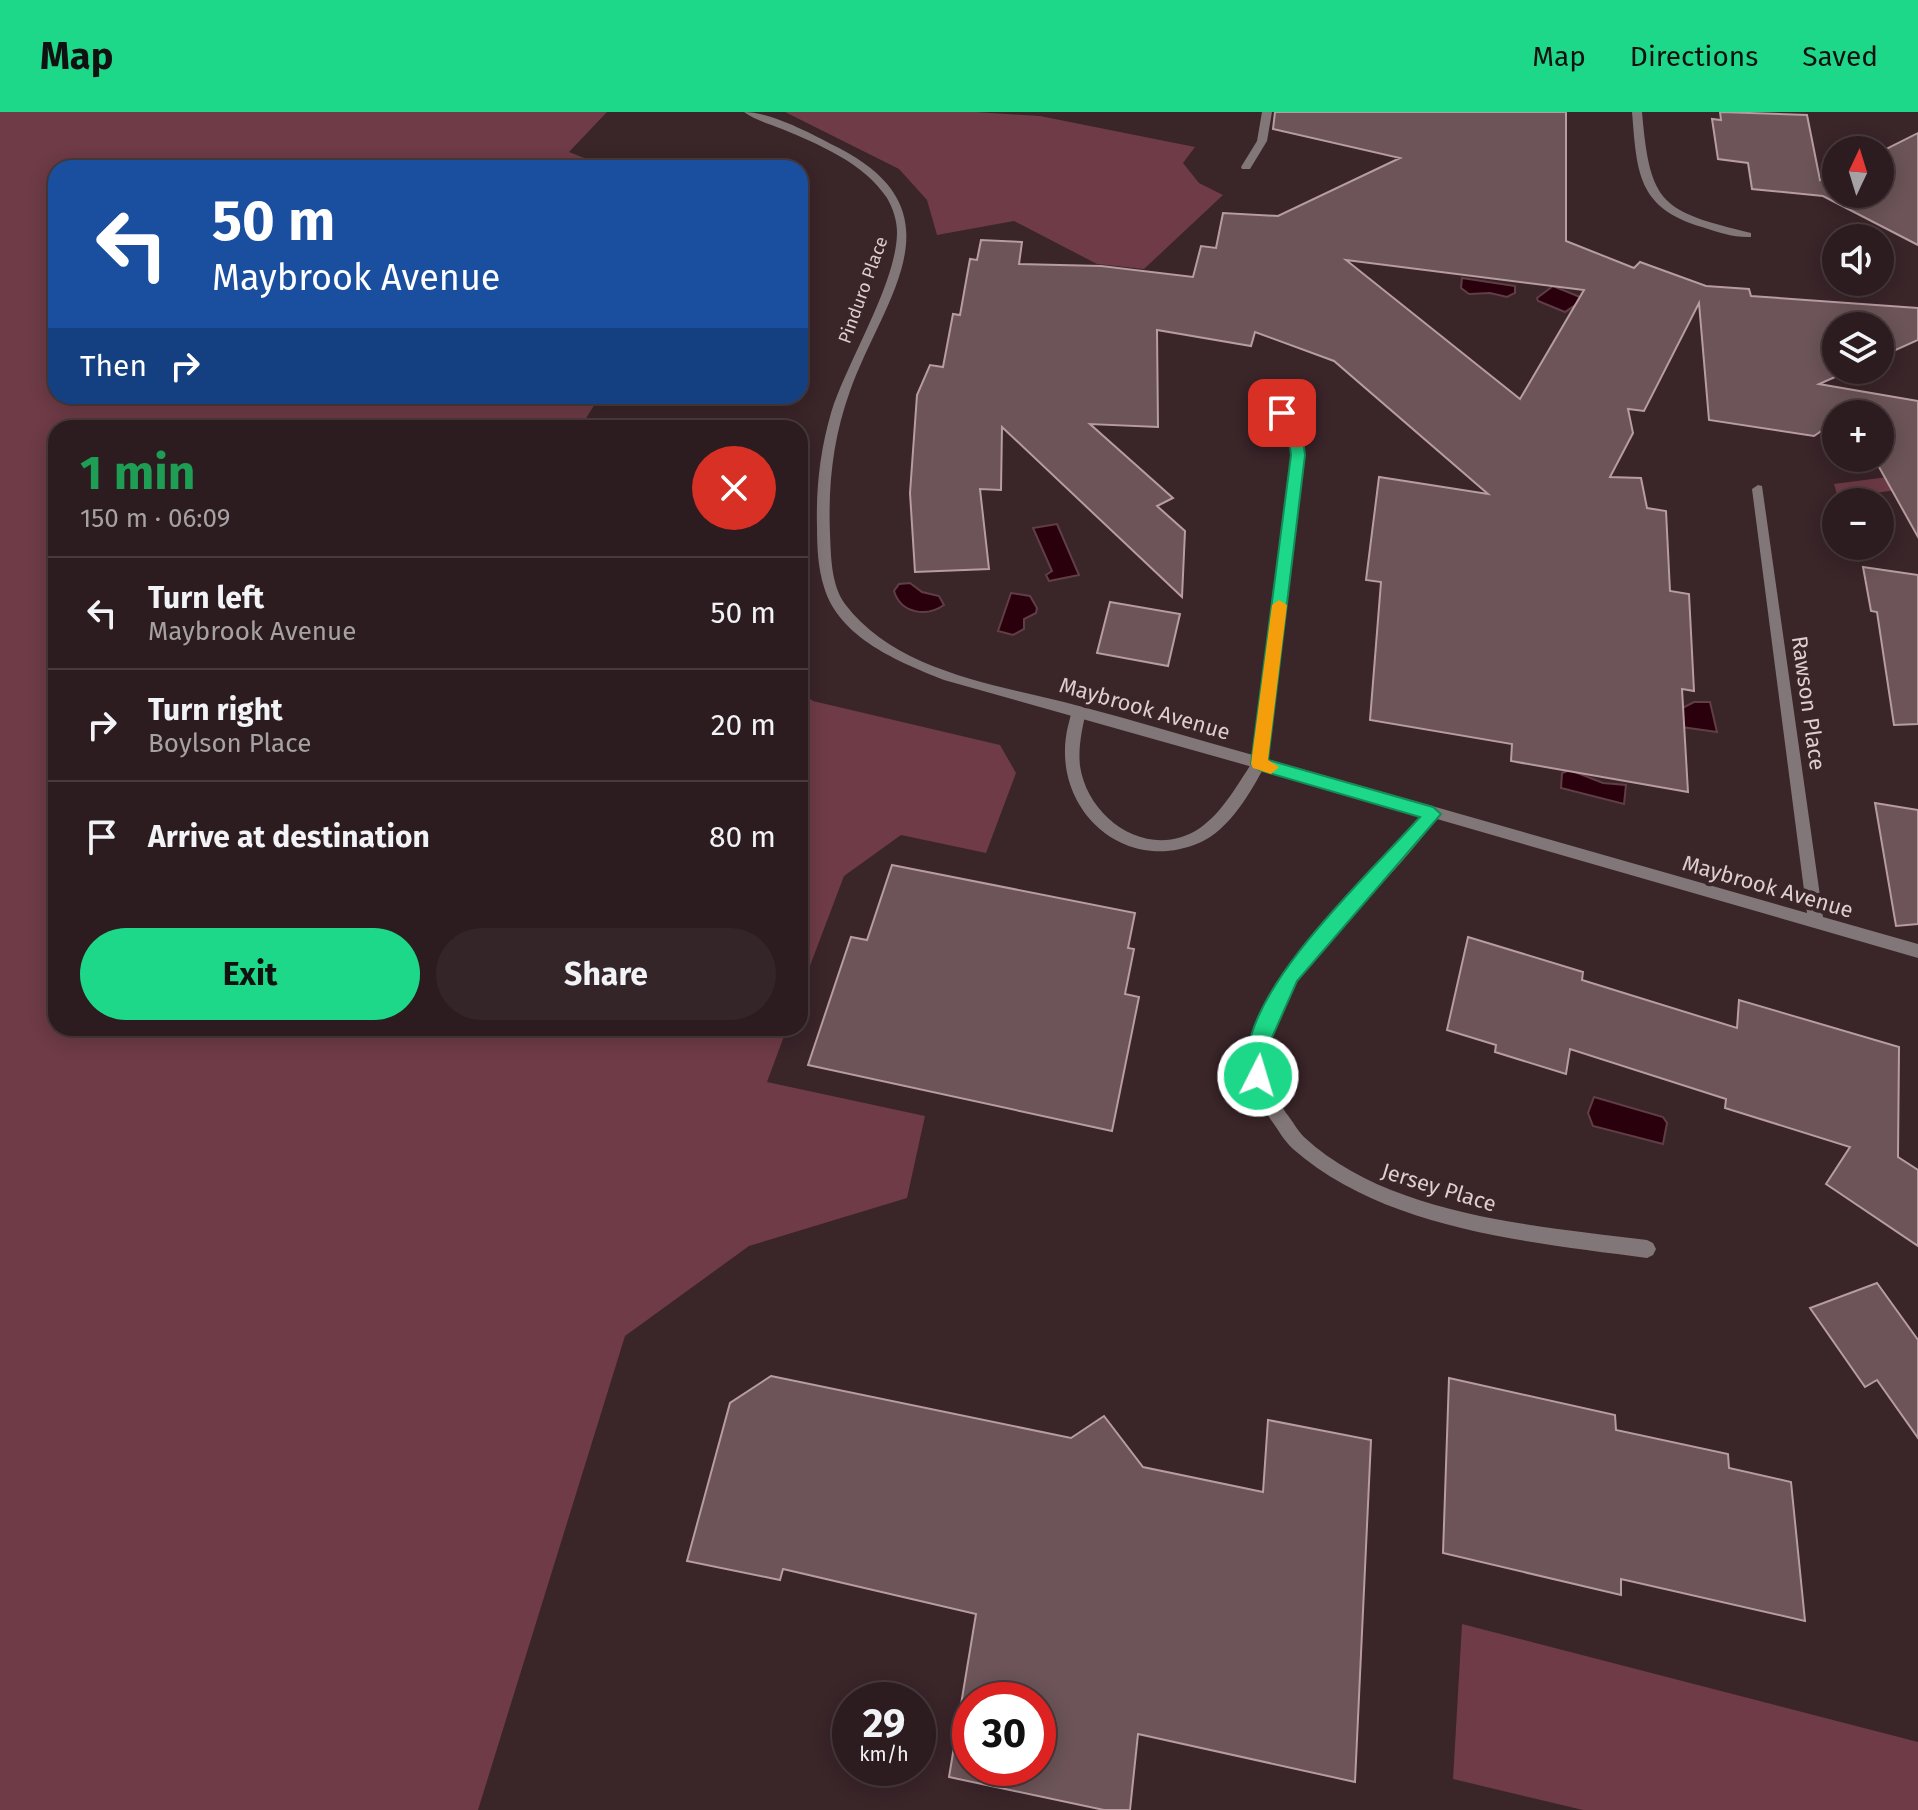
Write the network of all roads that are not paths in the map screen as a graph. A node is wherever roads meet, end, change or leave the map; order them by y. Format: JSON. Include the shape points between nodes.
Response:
{"nodes":[{"id":1,"x":749,"y":112,"type":"edge"},
{"id":2,"x":1267,"y":112,"type":"edge"},
{"id":3,"x":1637,"y":112,"type":"edge"},
{"id":4,"x":1246,"y":167,"type":"dead end"},
{"id":5,"x":1747,"y":235,"type":"dead end"},
{"id":6,"x":1282,"y":413,"type":"dead end"},
{"id":7,"x":1758,"y":489,"type":"dead end"},
{"id":8,"x":824,"y":560,"type":"joint"},
{"id":9,"x":1079,"y":711,"type":"junction"},
{"id":10,"x":1259,"y":764,"type":"junction"},
{"id":11,"x":1433,"y":814,"type":"junction"},
{"id":12,"x":1816,"y":922,"type":"junction"},
{"id":13,"x":1918,"y":951,"type":"edge"},
{"id":14,"x":1647,"y":1249,"type":"dead end"}],
"edges":[{"from":1,"to":8,"type":"street","name":"Pinduro Place","via":[[849,158],[880,183],[902,222],[903,244],[838,399],[821,480]]},
{"from":2,"to":4,"type":"street","via":[[1260,150]]},
{"from":3,"to":5,"type":"street","via":[[1646,185],[1656,202],[1679,218]]},
{"from":6,"to":10,"type":"street","via":[[1295,432],[1298,455]]},
{"from":7,"to":12,"type":"street","name":"Rawson Place"},
{"from":8,"to":9,"type":"street","name":"Maybrook Avenue","via":[[838,605],[868,634],[912,662],[965,682]]},
{"from":9,"to":10,"type":"street","name":"Maybrook Avenue"},
{"from":9,"to":10,"type":"street","via":[[1071,731],[1075,785],[1098,821],[1123,838],[1149,845],[1196,837],[1219,821]]},
{"from":10,"to":11,"type":"street","name":"Maybrook Avenue"},
{"from":11,"to":12,"type":"street","name":"Maybrook Avenue"},
{"from":11,"to":14,"type":"street","name":"Jersey Place","via":[[1290,975],[1257,1051],[1258,1076],[1277,1120],[1298,1145],[1376,1193],[1506,1230]]},
{"from":12,"to":13,"type":"street","name":"Maybrook Avenue"}]}
